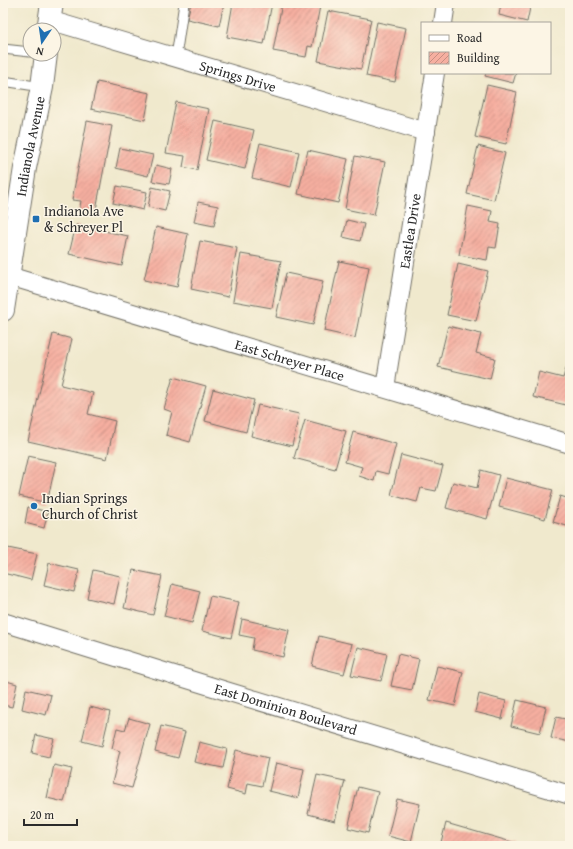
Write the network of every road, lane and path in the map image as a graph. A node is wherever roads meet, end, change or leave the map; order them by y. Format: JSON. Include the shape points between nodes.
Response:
{"nodes":[{"id":1,"x":184,"y":3,"type":"edge"},
{"id":2,"x":446,"y":3,"type":"edge"},
{"id":3,"x":50,"y":18,"type":"edge"},
{"id":4,"x":443,"y":22,"type":"edge"},
{"id":5,"x":3,"y":49,"type":"edge"},
{"id":6,"x":22,"y":51,"type":"edge"},
{"id":7,"x":176,"y":57,"type":"junction"},
{"id":8,"x":45,"y":62,"type":"edge"},
{"id":9,"x":435,"y":74,"type":"edge"},
{"id":10,"x":3,"y":81,"type":"edge"},
{"id":11,"x":42,"y":87,"type":"junction"},
{"id":12,"x":426,"y":132,"type":"junction"},
{"id":13,"x":9,"y":276,"type":"junction"},
{"id":14,"x":3,"y":310,"type":"edge"},
{"id":15,"x":385,"y":388,"type":"junction"},
{"id":16,"x":570,"y":444,"type":"edge"},
{"id":17,"x":3,"y":622,"type":"edge"},
{"id":18,"x":570,"y":795,"type":"edge"}],
"edges":[{"from":1,"to":7,"type":"lane"},
{"from":2,"to":4,"type":"street"},
{"from":3,"to":7,"type":"street","name":"Springs Drive"},
{"from":5,"to":6,"type":"lane"},
{"from":7,"to":12,"type":"street","name":"Springs Drive"},
{"from":8,"to":11,"type":"main road","name":"Indianola Avenue"},
{"from":9,"to":12,"type":"street","name":"Eastlea Drive"},
{"from":10,"to":11,"type":"lane"},
{"from":11,"to":13,"type":"main road","name":"Indianola Avenue","via":[[25,168]]},
{"from":12,"to":15,"type":"street","name":"Eastlea Drive"},
{"from":13,"to":14,"type":"main road","name":"Indianola Avenue"},
{"from":13,"to":15,"type":"street","name":"East Schreyer Place"},
{"from":15,"to":16,"type":"street","name":"East Schreyer Place"},
{"from":17,"to":18,"type":"street","name":"East Dominion Boulevard"}]}
